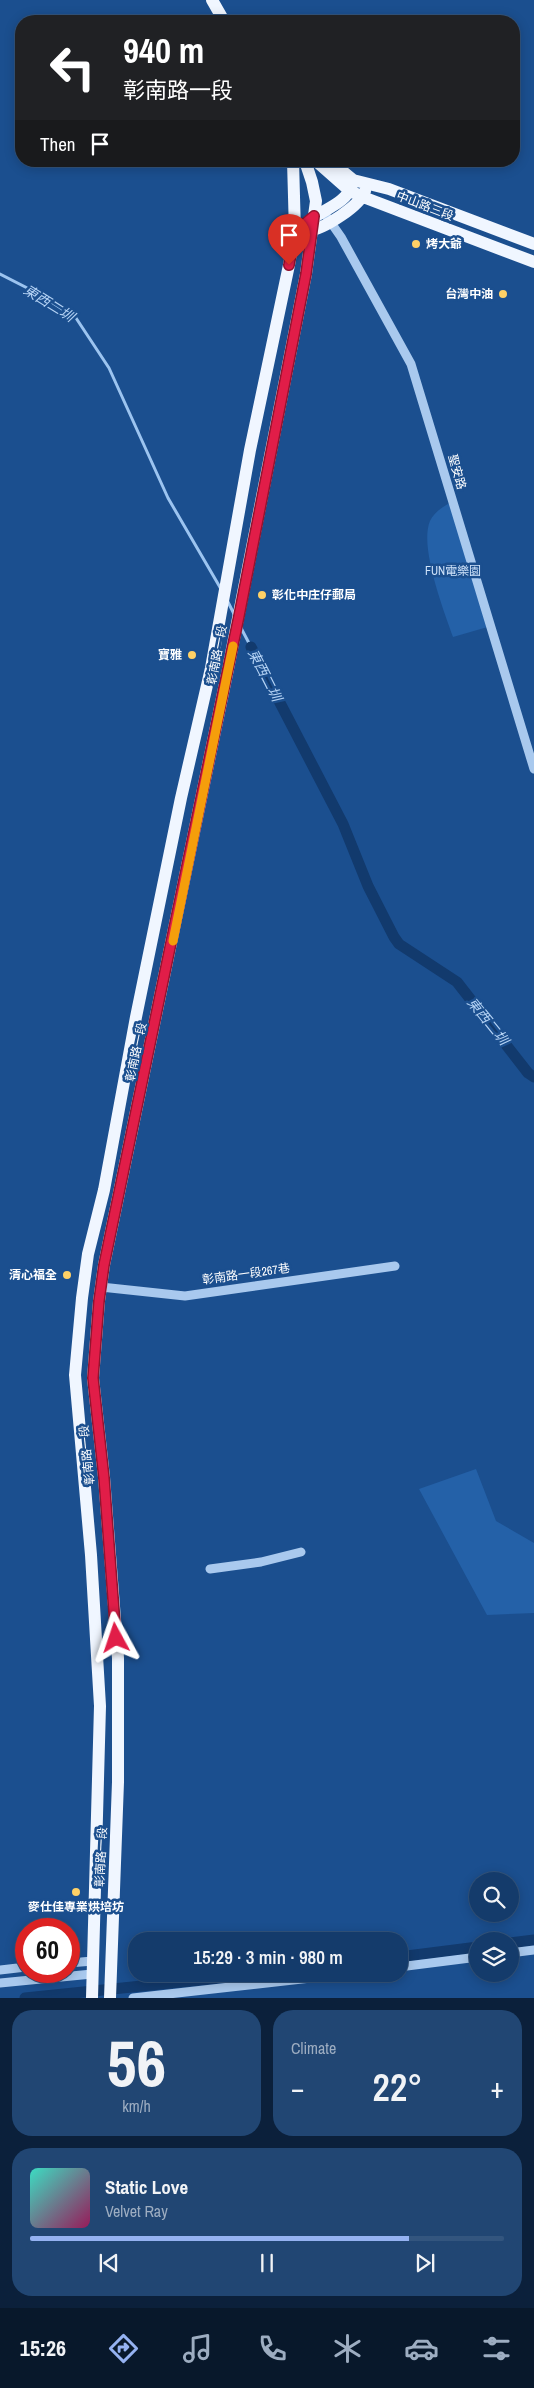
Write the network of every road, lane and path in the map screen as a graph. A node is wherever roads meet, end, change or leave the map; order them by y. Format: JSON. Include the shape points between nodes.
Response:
{"nodes":[{"id":1,"x":212,"y":0,"type":"edge"},
{"id":2,"x":221,"y":15,"type":"edge"},
{"id":3,"x":293,"y":167,"type":"edge"},
{"id":4,"x":307,"y":167,"type":"edge"},
{"id":5,"x":325,"y":167,"type":"edge"},
{"id":6,"x":335,"y":167,"type":"edge"},
{"id":7,"x":367,"y":184,"type":"junction"},
{"id":8,"x":352,"y":186,"type":"junction"},
{"id":9,"x":363,"y":198,"type":"junction"},
{"id":10,"x":323,"y":217,"type":"junction"},
{"id":11,"x":314,"y":230,"type":"junction"},
{"id":12,"x":295,"y":232,"type":"junction"},
{"id":13,"x":534,"y":244,"type":"edge"},
{"id":14,"x":534,"y":262,"type":"edge"},
{"id":15,"x":534,"y":769,"type":"edge"},
{"id":16,"x":395,"y":1266,"type":"dead end"},
{"id":17,"x":101,"y":1287,"type":"junction"},
{"id":18,"x":302,"y":1552,"type":"dead end"},
{"id":19,"x":210,"y":1569,"type":"dead end"},
{"id":20,"x":534,"y":1950,"type":"edge"},
{"id":21,"x":519,"y":1952,"type":"edge"},
{"id":22,"x":469,"y":1957,"type":"edge"},
{"id":23,"x":111,"y":1960,"type":"junction"},
{"id":24,"x":93,"y":1961,"type":"junction"},
{"id":25,"x":80,"y":1962,"type":"edge"},
{"id":26,"x":408,"y":1966,"type":"edge"},
{"id":27,"x":15,"y":1968,"type":"edge"},
{"id":28,"x":0,"y":1970,"type":"edge"},
{"id":29,"x":80,"y":1974,"type":"edge"},
{"id":30,"x":92,"y":1974,"type":"junction"},
{"id":31,"x":110,"y":1976,"type":"junction"},
{"id":32,"x":15,"y":1980,"type":"edge"},
{"id":33,"x":275,"y":1982,"type":"edge"},
{"id":34,"x":0,"y":1983,"type":"edge"},
{"id":35,"x":92,"y":1998,"type":"edge"},
{"id":36,"x":110,"y":1998,"type":"edge"},
{"id":37,"x":133,"y":1998,"type":"edge"}],
"edges":[{"from":1,"to":2,"type":"main road"},
{"from":3,"to":12,"type":"main road","name":"彰南路一段"},
{"from":4,"to":10,"type":"main road"},
{"from":5,"to":8,"type":"main road","name":"中山路三段"},
{"from":6,"to":8,"type":"main road","name":"中山路三段"},
{"from":7,"to":8,"type":"main road","name":"中山路三段"},
{"from":7,"to":9,"type":"main road"},
{"from":7,"to":13,"type":"main road","name":"中山路三段","via":[[389,189]]},
{"from":8,"to":9,"type":"main road","name":"中山路三段"},
{"from":8,"to":10,"type":"main road"},
{"from":9,"to":10,"type":"main road"},
{"from":9,"to":14,"type":"main road","name":"中山路三段"},
{"from":10,"to":11,"type":"main road"},
{"from":10,"to":12,"type":"main road"},
{"from":10,"to":15,"type":"street","name":"聖安路","via":[[411,364]]},
{"from":11,"to":12,"type":"main road"},
{"from":11,"to":17,"type":"main road","name":"彰南路一段","via":[[230,660]]},
{"from":12,"to":24,"type":"main road","name":"彰南路一段","via":[[250,450],[211,668],[181,798],[104,1190],[88,1254],[82,1298],[75,1375],[100,1706]]},
{"from":16,"to":17,"type":"street","name":"彰南路一段267巷","via":[[185,1296]]},
{"from":17,"to":23,"type":"main road","name":"彰南路一段","via":[[93,1378],[118,1658],[118,1782]]},
{"from":18,"to":19,"type":"street"},
{"from":20,"to":21,"type":"street"},
{"from":22,"to":26,"type":"street"},
{"from":23,"to":24,"type":"main road"},
{"from":23,"to":31,"type":"main road","name":"彰南路一段"},
{"from":24,"to":25,"type":"street"},
{"from":24,"to":30,"type":"main road","name":"彰南路一段"},
{"from":27,"to":28,"type":"street"},
{"from":29,"to":30,"type":"street"},
{"from":30,"to":31,"type":"main road"},
{"from":30,"to":35,"type":"main road","name":"彰南路一段"},
{"from":31,"to":36,"type":"main road","name":"彰南路一段"},
{"from":32,"to":34,"type":"street"},
{"from":33,"to":37,"type":"street"}]}
